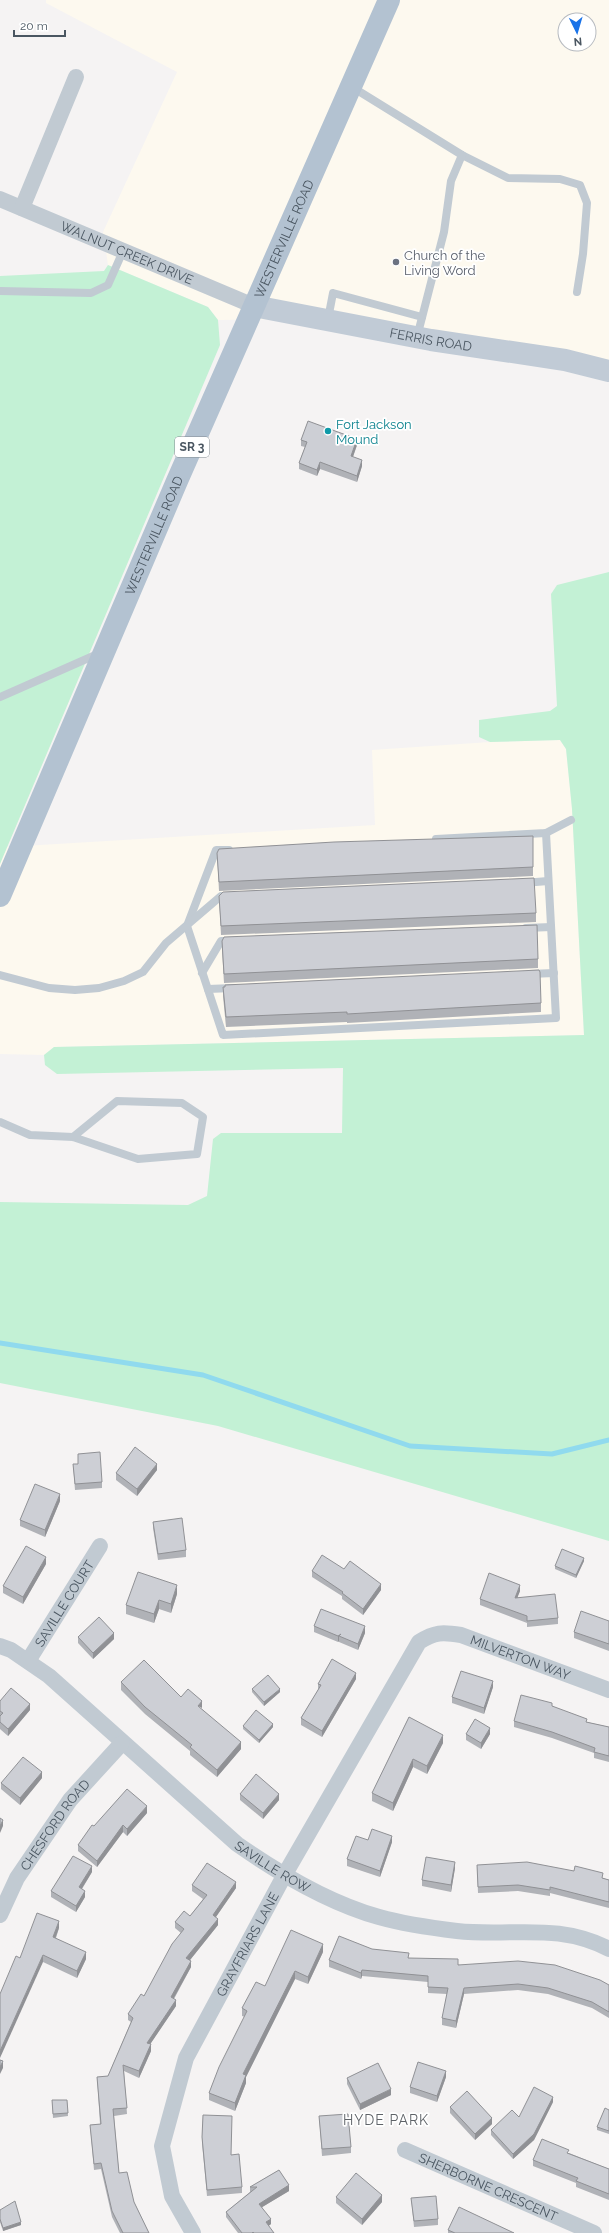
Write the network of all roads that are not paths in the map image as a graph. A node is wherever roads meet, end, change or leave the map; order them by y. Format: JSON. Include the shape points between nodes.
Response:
{"nodes":[{"id":1,"x":389,"y":0,"type":"edge"},
{"id":2,"x":76,"y":77,"type":"dead end"},
{"id":3,"x":351,"y":86,"type":"junction"},
{"id":4,"x":462,"y":156,"type":"junction"},
{"id":5,"x":0,"y":199,"type":"edge"},
{"id":6,"x":22,"y":208,"type":"junction"},
{"id":7,"x":123,"y":251,"type":"junction"},
{"id":8,"x":0,"y":291,"type":"edge"},
{"id":9,"x":577,"y":292,"type":"dead end"},
{"id":10,"x":254,"y":306,"type":"junction"},
{"id":11,"x":419,"y":327,"type":"junction"},
{"id":12,"x":609,"y":371,"type":"edge"},
{"id":13,"x":104,"y":651,"type":"junction"},
{"id":14,"x":0,"y":697,"type":"edge"},
{"id":15,"x":571,"y":820,"type":"dead end"},
{"id":16,"x":546,"y":833,"type":"junction"},
{"id":17,"x":428,"y":839,"type":"edge"},
{"id":18,"x":240,"y":849,"type":"edge"},
{"id":19,"x":548,"y":881,"type":"junction"},
{"id":20,"x":516,"y":883,"type":"edge"},
{"id":21,"x":0,"y":896,"type":"edge"},
{"id":22,"x":237,"y":896,"type":"edge"},
{"id":23,"x":187,"y":926,"type":"junction"},
{"id":24,"x":551,"y":927,"type":"junction"},
{"id":25,"x":520,"y":929,"type":"edge"},
{"id":26,"x":237,"y":941,"type":"edge"},
{"id":27,"x":202,"y":973,"type":"junction"},
{"id":28,"x":554,"y":973,"type":"junction"},
{"id":29,"x":522,"y":974,"type":"edge"},
{"id":30,"x":0,"y":975,"type":"edge"},
{"id":31,"x":239,"y":988,"type":"edge"},
{"id":32,"x":208,"y":989,"type":"junction"},
{"id":33,"x":0,"y":1122,"type":"edge"},
{"id":34,"x":73,"y":1137,"type":"junction"},
{"id":35,"x":100,"y":1546,"type":"dead end"},
{"id":36,"x":431,"y":1634,"type":"joint"},
{"id":37,"x":0,"y":1646,"type":"edge"},
{"id":38,"x":28,"y":1660,"type":"junction"},
{"id":39,"x":609,"y":1690,"type":"edge"},
{"id":40,"x":122,"y":1743,"type":"junction"},
{"id":41,"x":285,"y":1874,"type":"junction"},
{"id":42,"x":0,"y":1915,"type":"edge"},
{"id":43,"x":609,"y":1949,"type":"edge"},
{"id":44,"x":405,"y":2150,"type":"dead end"},
{"id":45,"x":193,"y":2233,"type":"edge"},
{"id":46,"x":594,"y":2233,"type":"edge"}],
"edges":[{"from":1,"to":3,"type":"main road","name":"WESTERVILLE ROAD","number":"SR 3"},
{"from":2,"to":6,"type":"street"},
{"from":3,"to":4,"type":"lane"},
{"from":3,"to":10,"type":"main road","name":"WESTERVILLE ROAD","number":"SR 3"},
{"from":4,"to":9,"type":"lane","via":[[508,178],[560,179],[580,185],[587,203]]},
{"from":4,"to":11,"type":"lane","via":[[451,181],[444,232]]},
{"from":5,"to":6,"type":"street","name":"WALNUT CREEK DRIVE"},
{"from":6,"to":7,"type":"street","name":"WALNUT CREEK DRIVE"},
{"from":7,"to":8,"type":"lane","via":[[108,285],[91,293]]},
{"from":7,"to":10,"type":"street","name":"WALNUT CREEK DRIVE"},
{"from":10,"to":11,"type":"main road","name":"FERRIS ROAD","via":[[328,320]]},
{"from":10,"to":13,"type":"main road","name":"WESTERVILLE ROAD","number":"SR 3"},
{"from":11,"to":12,"type":"main road","name":"FERRIS ROAD"},
{"from":13,"to":14,"type":"lane"},
{"from":13,"to":21,"type":"main road","name":"WESTERVILLE ROAD","number":"SR 3"},
{"from":15,"to":16,"type":"lane"},
{"from":16,"to":17,"type":"lane"},
{"from":16,"to":19,"type":"lane"},
{"from":18,"to":23,"type":"lane","via":[[216,850]]},
{"from":19,"to":20,"type":"lane"},
{"from":19,"to":24,"type":"lane"},
{"from":22,"to":23,"type":"lane","via":[[221,896]]},
{"from":23,"to":27,"type":"lane"},
{"from":23,"to":30,"type":"lane","via":[[166,942],[143,972],[99,988],[49,988]]},
{"from":24,"to":25,"type":"lane"},
{"from":24,"to":28,"type":"lane"},
{"from":26,"to":27,"type":"lane","via":[[221,941]]},
{"from":27,"to":32,"type":"lane"},
{"from":28,"to":29,"type":"lane"},
{"from":28,"to":32,"type":"lane","via":[[556,1018],[223,1035]]},
{"from":31,"to":32,"type":"lane"},
{"from":33,"to":34,"type":"lane","via":[[30,1135]]},
{"from":34,"to":34,"type":"lane","via":[[138,1159],[197,1154],[202,1117],[182,1103],[117,1101]]},
{"from":35,"to":38,"type":"street","name":"SAVILLE COURT"},
{"from":36,"to":39,"type":"street","name":"MILVERTON WAY","via":[[461,1635]]},
{"from":36,"to":41,"type":"street","name":"GRAYFRIARS LANE","via":[[419,1642]]},
{"from":37,"to":38,"type":"street","name":"SAVILLE ROW"},
{"from":38,"to":40,"type":"street","name":"SAVILLE ROW"},
{"from":40,"to":41,"type":"street","name":"SAVILLE ROW","via":[[237,1844],[262,1862]]},
{"from":40,"to":42,"type":"street","name":"CHESFORD ROAD","via":[[70,1800],[17,1878]]},
{"from":41,"to":43,"type":"street","name":"SAVILLE ROW","via":[[321,1894],[380,1917],[457,1931],[542,1931],[574,1936]]},
{"from":41,"to":45,"type":"street","name":"GRAYFRIARS LANE","via":[[186,2058],[164,2138],[162,2146],[172,2196]]},
{"from":44,"to":46,"type":"street","name":"SHERBORNE CRESCENT"}]}
